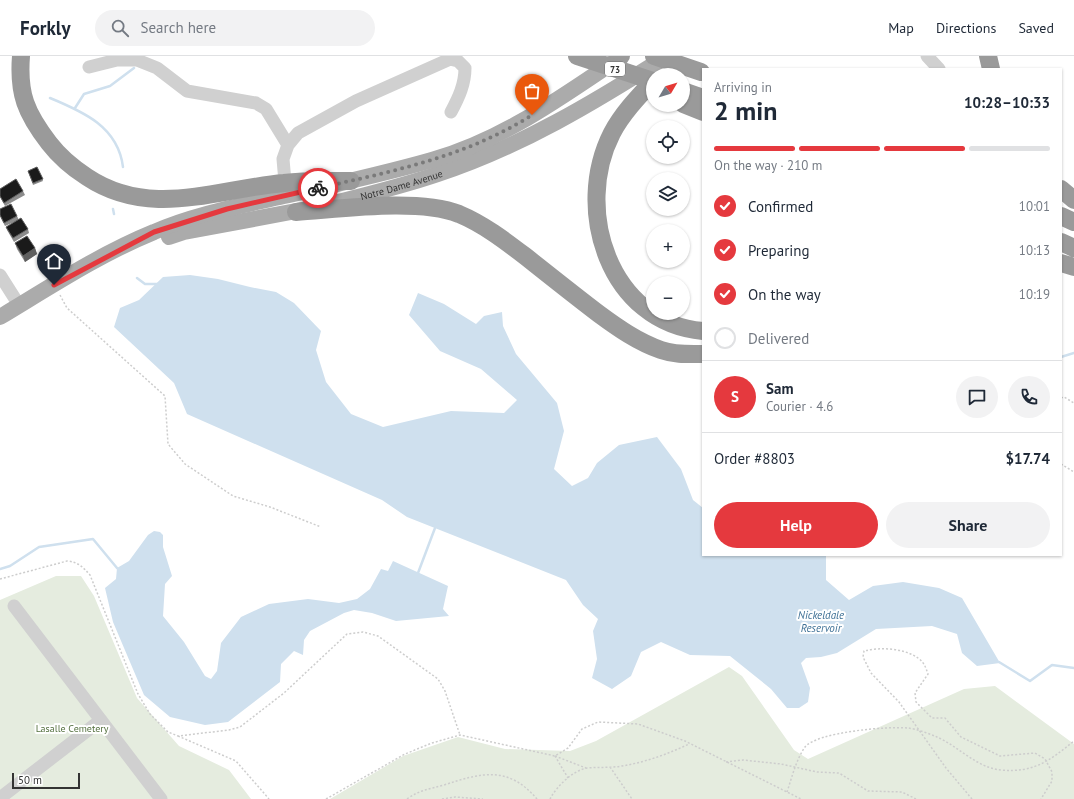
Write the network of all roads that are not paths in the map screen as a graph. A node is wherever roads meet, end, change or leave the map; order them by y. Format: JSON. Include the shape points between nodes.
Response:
{"nodes":[{"id":1,"x":21,"y":56,"type":"edge"},
{"id":2,"x":576,"y":56,"type":"edge"},
{"id":3,"x":654,"y":56,"type":"edge"},
{"id":4,"x":667,"y":56,"type":"edge"},
{"id":5,"x":678,"y":56,"type":"edge"},
{"id":6,"x":927,"y":56,"type":"edge"},
{"id":7,"x":988,"y":56,"type":"edge"},
{"id":8,"x":620,"y":61,"type":"edge"},
{"id":9,"x":89,"y":67,"type":"dead end"},
{"id":10,"x":666,"y":68,"type":"edge"},
{"id":11,"x":938,"y":68,"type":"edge"},
{"id":12,"x":991,"y":68,"type":"edge"},
{"id":13,"x":702,"y":72,"type":"edge"},
{"id":14,"x":646,"y":77,"type":"edge"},
{"id":15,"x":646,"y":83,"type":"edge"},
{"id":16,"x":646,"y":89,"type":"edge"},
{"id":17,"x":690,"y":97,"type":"edge"},
{"id":18,"x":702,"y":98,"type":"edge"},
{"id":19,"x":690,"y":101,"type":"edge"},
{"id":20,"x":702,"y":111,"type":"edge"},
{"id":21,"x":451,"y":112,"type":"dead end"},
{"id":22,"x":288,"y":145,"type":"junction"},
{"id":23,"x":351,"y":181,"type":"junction"},
{"id":24,"x":285,"y":182,"type":"junction"},
{"id":25,"x":1062,"y":190,"type":"edge"},
{"id":26,"x":1074,"y":200,"type":"edge"},
{"id":27,"x":296,"y":212,"type":"junction"},
{"id":28,"x":1062,"y":216,"type":"edge"},
{"id":29,"x":1074,"y":222,"type":"edge"},
{"id":30,"x":1062,"y":242,"type":"edge"},
{"id":31,"x":1074,"y":248,"type":"edge"},
{"id":32,"x":112,"y":253,"type":"junction"},
{"id":33,"x":1062,"y":263,"type":"edge"},
{"id":34,"x":1074,"y":267,"type":"edge"},
{"id":35,"x":0,"y":275,"type":"edge"},
{"id":36,"x":19,"y":305,"type":"junction"},
{"id":37,"x":0,"y":317,"type":"edge"},
{"id":38,"x":702,"y":331,"type":"edge"},
{"id":39,"x":702,"y":354,"type":"edge"},
{"id":40,"x":14,"y":606,"type":"dead end"},
{"id":41,"x":101,"y":720,"type":"junction"},
{"id":42,"x":0,"y":798,"type":"edge"},
{"id":43,"x":158,"y":798,"type":"edge"}],
"edges":[{"from":1,"to":24,"type":"highway","via":[[21,92],[36,126],[54,149],[76,170],[120,195],[171,200]]},
{"from":2,"to":8,"type":"highway","number":"73","bridge":true},
{"from":3,"to":13,"type":"highway","bridge":true},
{"from":4,"to":27,"type":"main road","name":"Notre Dame Avenue","via":[[564,118],[503,149],[411,183]]},
{"from":5,"to":10,"type":"highway"},
{"from":6,"to":11,"type":"street"},
{"from":7,"to":12,"type":"highway"},
{"from":8,"to":14,"type":"highway","number":"73","bridge":true},
{"from":8,"to":15,"type":"highway","bridge":true},
{"from":8,"to":23,"type":"main road","name":"Notre Dame Avenue","via":[[495,136],[433,160]]},
{"from":9,"to":22,"type":"street","via":[[116,60],[137,60],[157,68],[187,91],[256,102],[266,109]]},
{"from":16,"to":38,"type":"highway","via":[[620,120],[608,144],[597,185],[597,221],[605,251],[614,270],[624,287],[638,302],[675,325]]},
{"from":17,"to":18,"type":"highway"},
{"from":19,"to":20,"type":"highway"},
{"from":21,"to":22,"type":"street","via":[[461,93],[465,68],[458,61],[450,60],[356,101],[298,133]]},
{"from":22,"to":24,"type":"street","via":[[283,159]]},
{"from":23,"to":24,"type":"highway"},
{"from":23,"to":32,"type":"main road","name":"Notre Dame Avenue","via":[[190,219],[154,232]]},
{"from":25,"to":26,"type":"highway"},
{"from":27,"to":32,"type":"main road","name":"Notre Dame Avenue","via":[[184,232]]},
{"from":27,"to":39,"type":"highway","via":[[412,206],[458,213],[498,236],[633,337],[662,350]]},
{"from":28,"to":29,"type":"highway"},
{"from":30,"to":31,"type":"highway"},
{"from":32,"to":36,"type":"main road","name":"Notre Dame Avenue"},
{"from":33,"to":34,"type":"highway"},
{"from":35,"to":36,"type":"street"},
{"from":36,"to":37,"type":"main road","name":"Notre Dame Avenue"},
{"from":40,"to":41,"type":"street"},
{"from":41,"to":42,"type":"street"},
{"from":41,"to":43,"type":"street"}]}
